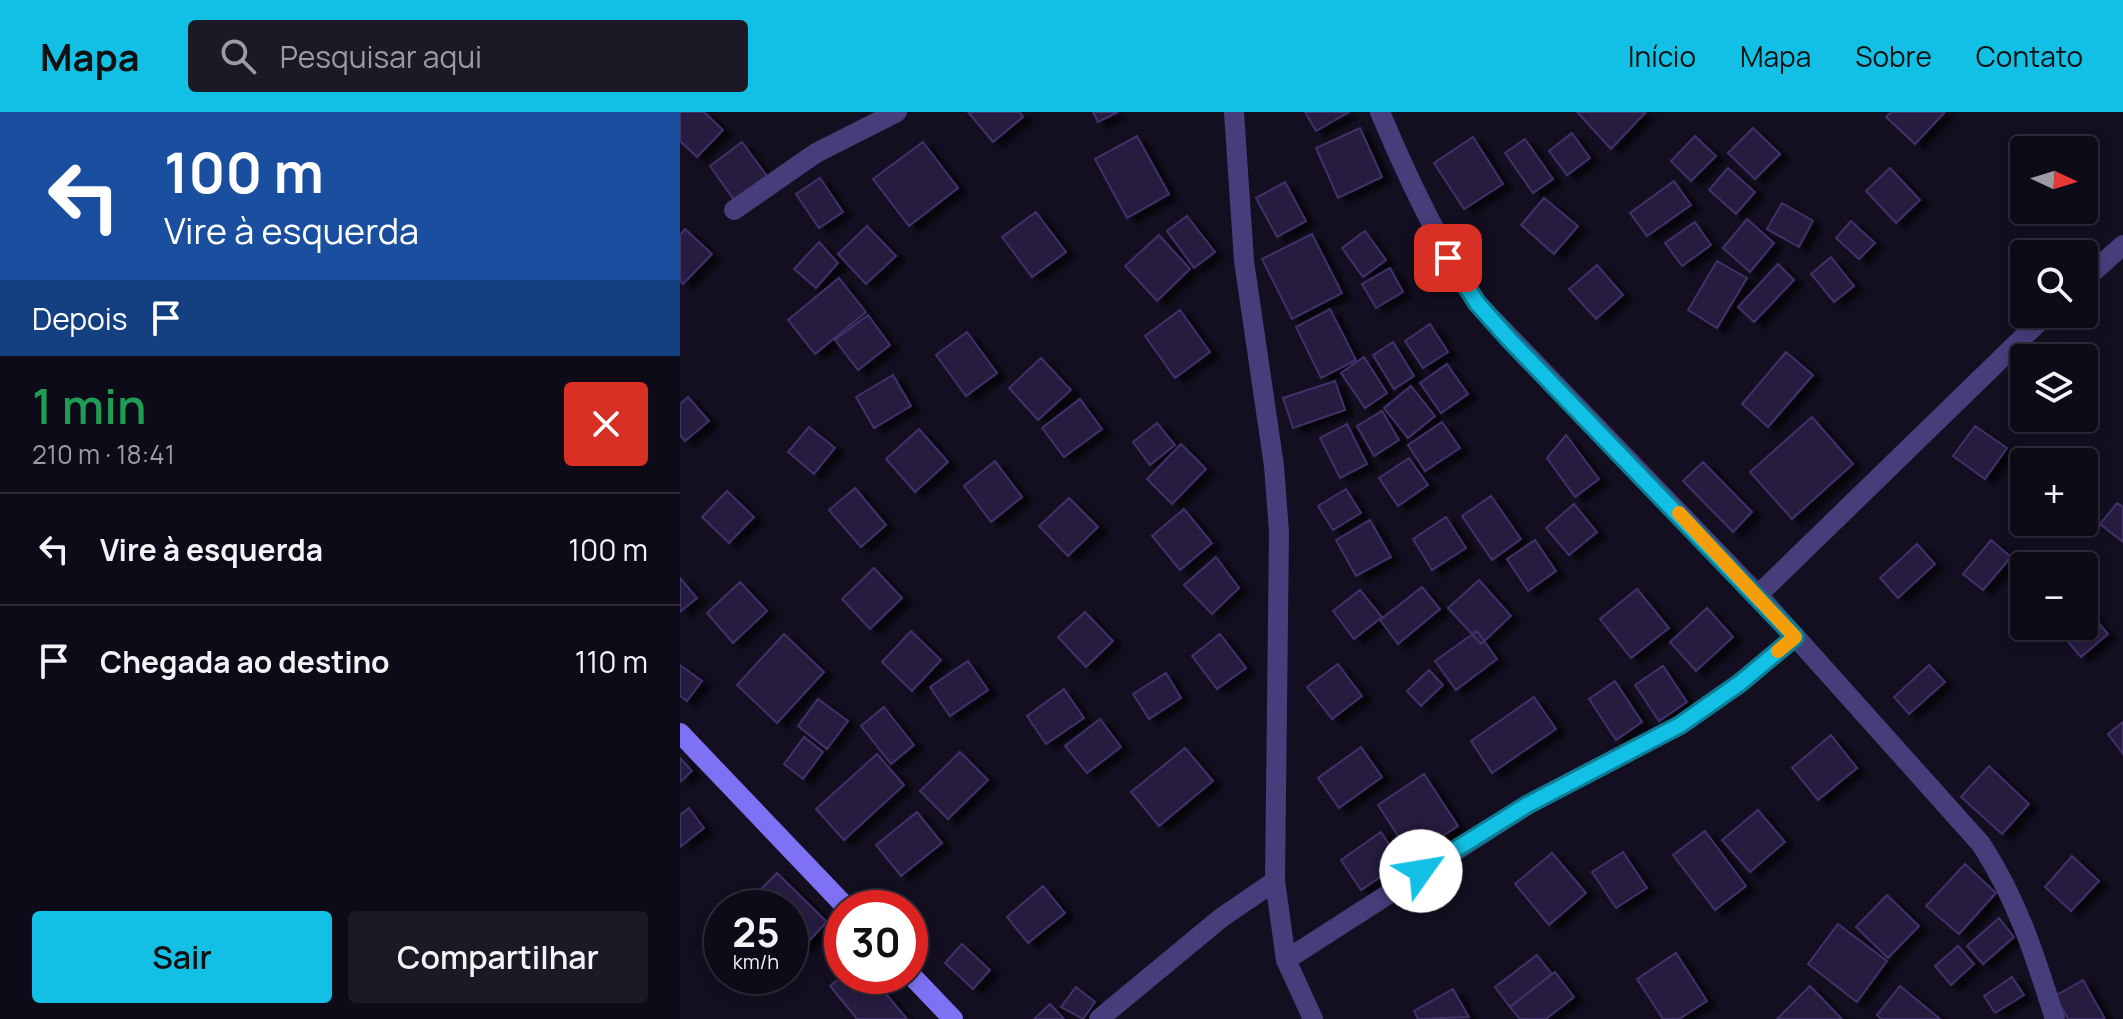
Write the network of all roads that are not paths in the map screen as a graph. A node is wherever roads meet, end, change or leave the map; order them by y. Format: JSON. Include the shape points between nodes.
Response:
{"nodes":[{"id":1,"x":897,"y":112,"type":"edge"},
{"id":2,"x":1234,"y":112,"type":"edge"},
{"id":3,"x":1380,"y":112,"type":"edge"},
{"id":4,"x":734,"y":210,"type":"dead end"},
{"id":5,"x":2123,"y":245,"type":"edge"},
{"id":6,"x":2098,"y":267,"type":"edge"},
{"id":7,"x":2033,"y":328,"type":"edge"},
{"id":8,"x":1758,"y":595,"type":"junction"},
{"id":9,"x":1795,"y":637,"type":"junction"},
{"id":10,"x":680,"y":733,"type":"edge"},
{"id":11,"x":1275,"y":881,"type":"junction"},
{"id":12,"x":830,"y":890,"type":"edge"},
{"id":13,"x":1286,"y":960,"type":"junction"},
{"id":14,"x":928,"y":993,"type":"edge"},
{"id":15,"x":953,"y":1019,"type":"edge"},
{"id":16,"x":1099,"y":1019,"type":"edge"},
{"id":17,"x":1313,"y":1019,"type":"edge"},
{"id":18,"x":2055,"y":1019,"type":"edge"}],
"edges":[{"from":1,"to":4,"type":"street","via":[[816,153]]},
{"from":2,"to":11,"type":"street","via":[[1244,261],[1279,532]]},
{"from":3,"to":8,"type":"street","via":[[1411,186],[1477,303]]},
{"from":5,"to":6,"type":"street"},
{"from":7,"to":8,"type":"street"},
{"from":8,"to":9,"type":"street"},
{"from":9,"to":13,"type":"street","via":[[1680,725],[1527,805]]},
{"from":9,"to":18,"type":"street","via":[[1981,844],[2022,917]]},
{"from":10,"to":12,"type":"street"},
{"from":11,"to":13,"type":"street"},
{"from":11,"to":16,"type":"street","via":[[1221,918]]},
{"from":13,"to":17,"type":"street"},
{"from":14,"to":15,"type":"street"}]}
